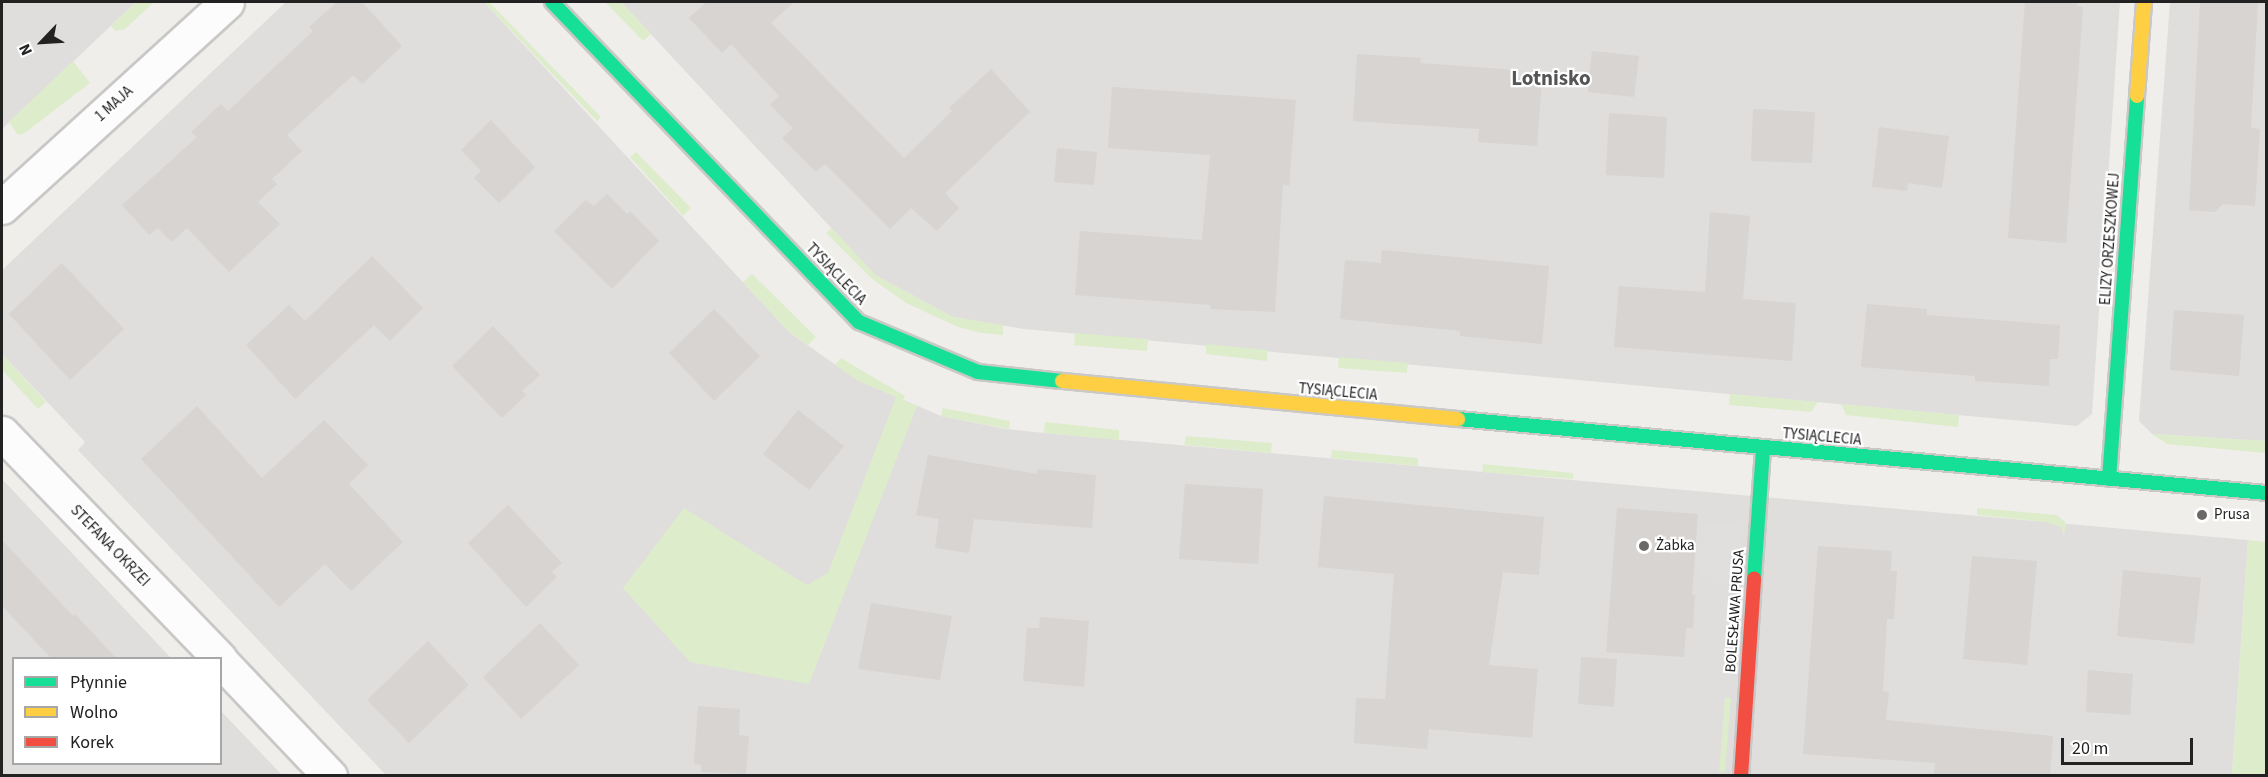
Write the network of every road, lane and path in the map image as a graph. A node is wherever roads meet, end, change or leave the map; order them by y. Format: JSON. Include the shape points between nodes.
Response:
{"nodes":[{"id":1,"x":227,"y":2,"type":"edge"},
{"id":2,"x":552,"y":2,"type":"edge"},
{"id":3,"x":2144,"y":2,"type":"edge"},
{"id":4,"x":2,"y":207,"type":"edge"},
{"id":5,"x":2,"y":432,"type":"edge"},
{"id":6,"x":1763,"y":449,"type":"junction"},
{"id":7,"x":2109,"y":479,"type":"junction"},
{"id":8,"x":2266,"y":493,"type":"edge"},
{"id":9,"x":218,"y":657,"type":"edge"},
{"id":10,"x":222,"y":661,"type":"edge"},
{"id":11,"x":330,"y":776,"type":"edge"},
{"id":12,"x":1741,"y":776,"type":"edge"}],
"edges":[{"from":1,"to":4,"type":"street","name":"1 MAJA"},
{"from":2,"to":6,"type":"street","name":"TYSIĄCLECIA","via":[[859,322],[978,372]]},
{"from":3,"to":7,"type":"street","name":"ELIZY ORZESZKOWEJ"},
{"from":5,"to":9,"type":"street","name":"STEFANA OKRZEI"},
{"from":6,"to":7,"type":"street","name":"TYSIĄCLECIA"},
{"from":6,"to":12,"type":"street","name":"BOLESŁAWA PRUSA"},
{"from":7,"to":8,"type":"street","name":"TYSIĄCLECIA"},
{"from":10,"to":11,"type":"street","name":"STEFANA OKRZEI"}]}
